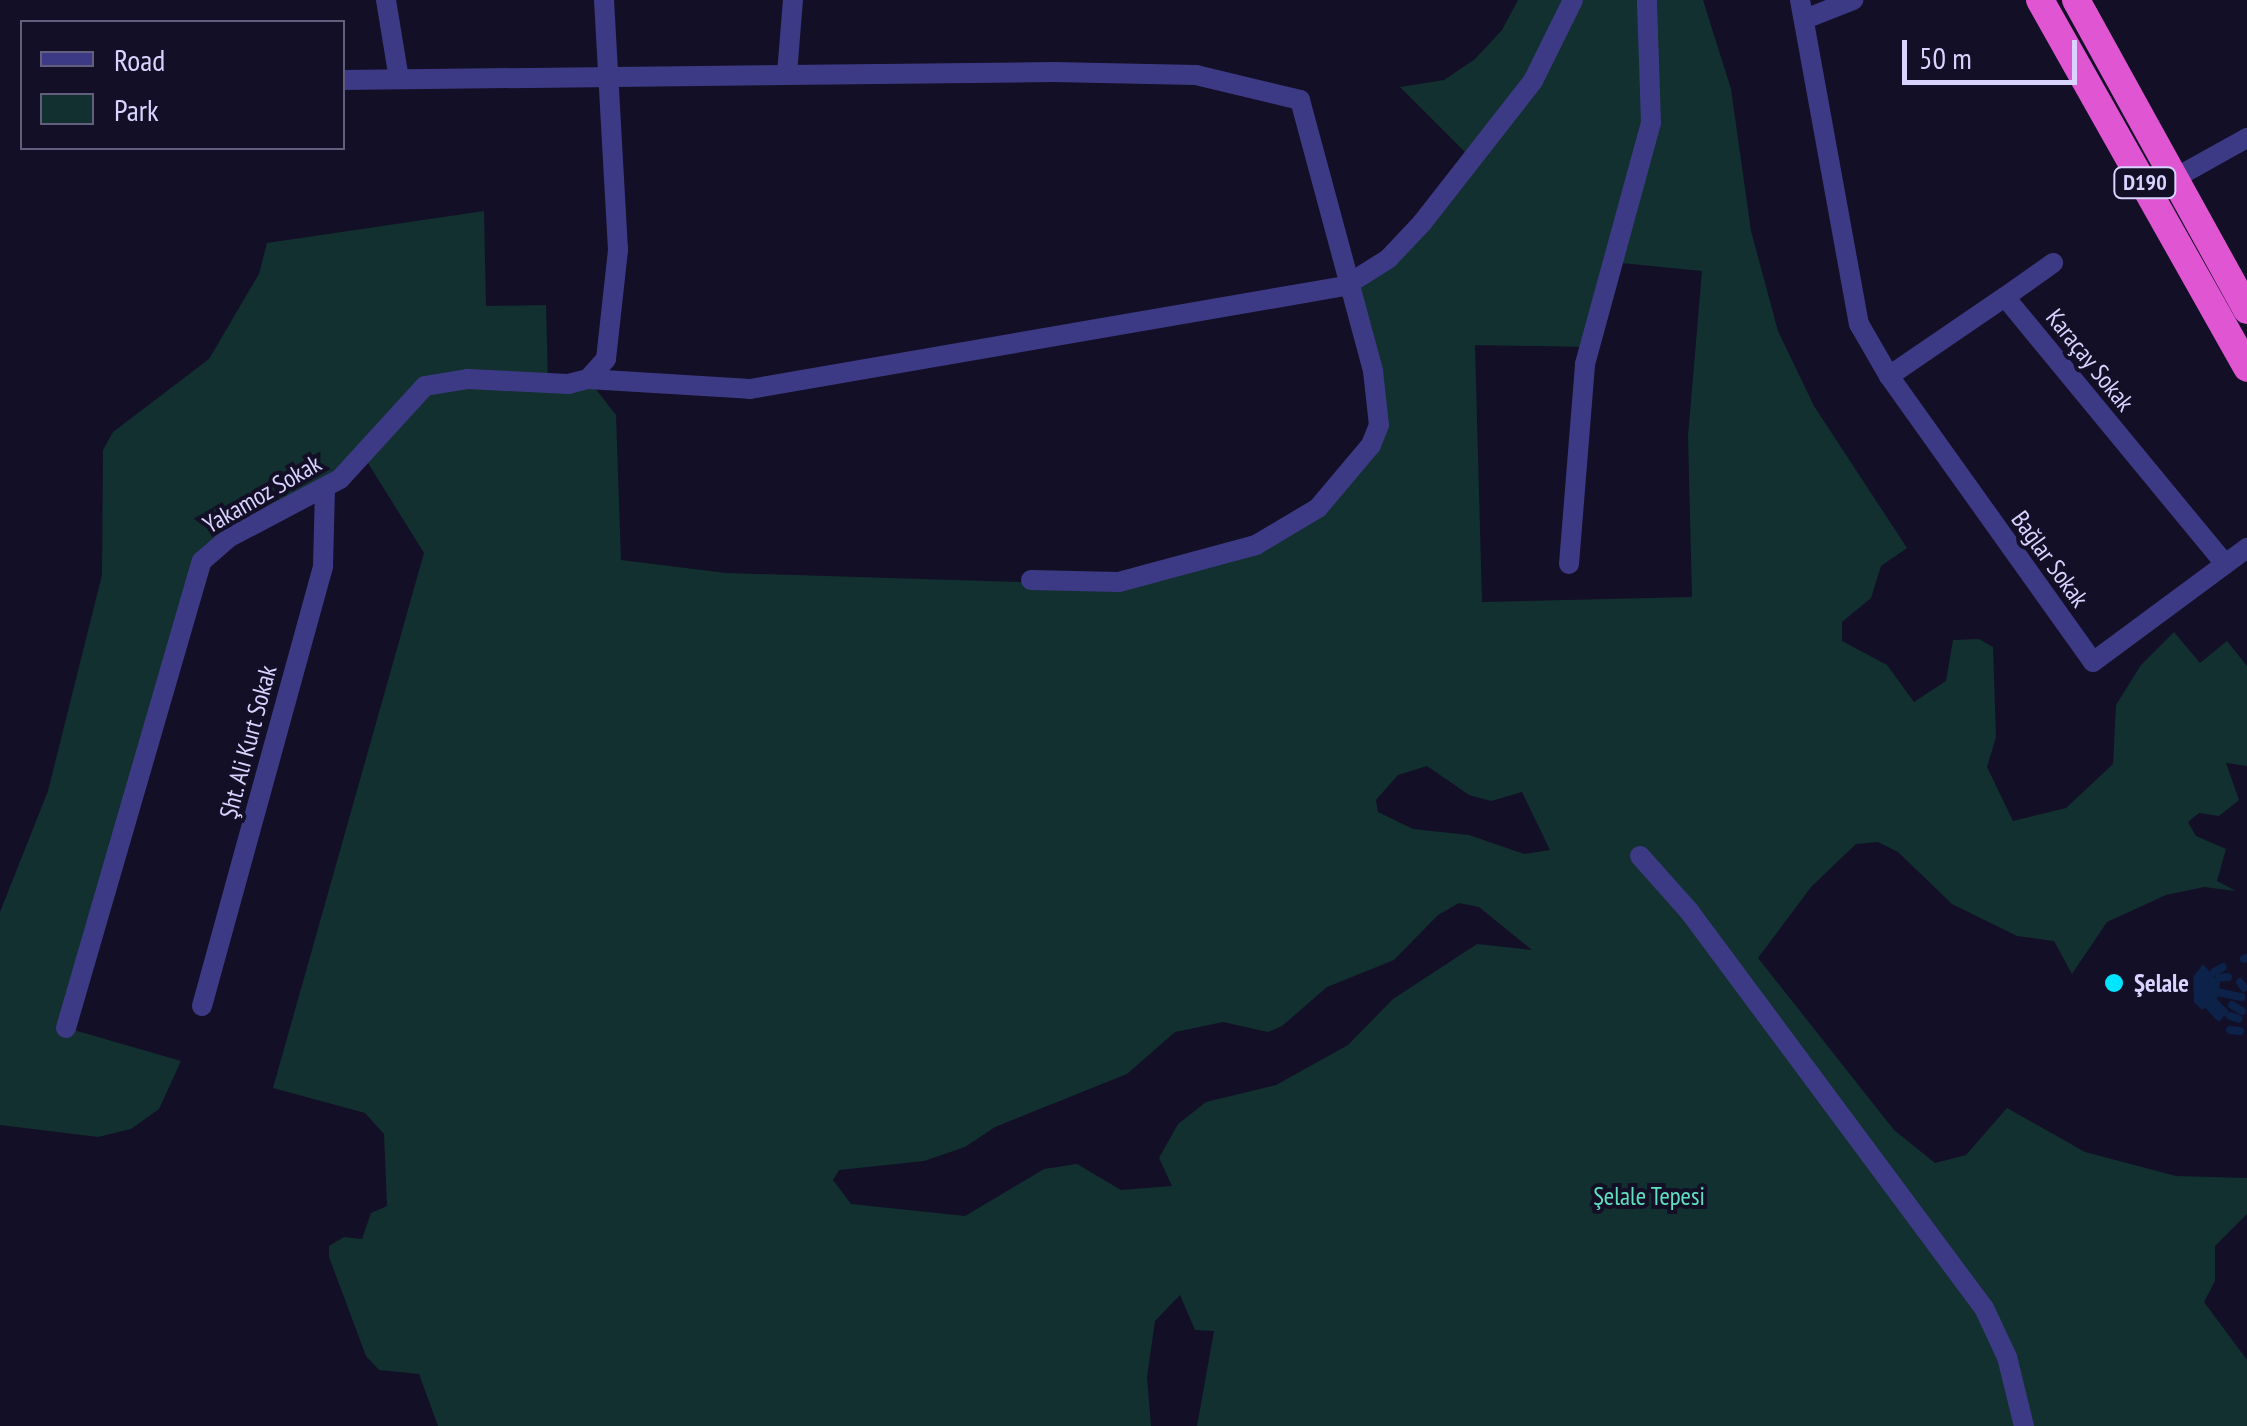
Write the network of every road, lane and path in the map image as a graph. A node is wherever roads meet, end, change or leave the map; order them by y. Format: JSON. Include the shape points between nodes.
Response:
{"nodes":[{"id":1,"x":386,"y":0,"type":"edge"},
{"id":2,"x":604,"y":0,"type":"edge"},
{"id":3,"x":793,"y":0,"type":"edge"},
{"id":4,"x":1573,"y":0,"type":"edge"},
{"id":5,"x":1647,"y":0,"type":"edge"},
{"id":6,"x":1852,"y":0,"type":"edge"},
{"id":7,"x":2040,"y":0,"type":"edge"},
{"id":8,"x":2076,"y":0,"type":"edge"},
{"id":9,"x":1802,"y":9,"type":"edge"},
{"id":10,"x":787,"y":74,"type":"junction"},
{"id":11,"x":608,"y":76,"type":"junction"},
{"id":12,"x":399,"y":79,"type":"junction"},
{"id":13,"x":345,"y":80,"type":"edge"},
{"id":14,"x":2247,"y":138,"type":"edge"},
{"id":15,"x":2174,"y":178,"type":"junction"},
{"id":16,"x":2053,"y":263,"type":"dead end"},
{"id":17,"x":1346,"y":286,"type":"junction"},
{"id":18,"x":2005,"y":296,"type":"junction"},
{"id":19,"x":2247,"y":310,"type":"edge"},
{"id":20,"x":2247,"y":368,"type":"edge"},
{"id":21,"x":1888,"y":376,"type":"junction"},
{"id":22,"x":588,"y":379,"type":"junction"},
{"id":23,"x":325,"y":489,"type":"junction"},
{"id":24,"x":2247,"y":548,"type":"edge"},
{"id":25,"x":1569,"y":564,"type":"dead end"},
{"id":26,"x":2225,"y":564,"type":"junction"},
{"id":27,"x":1030,"y":580,"type":"dead end"},
{"id":28,"x":1640,"y":856,"type":"dead end"},
{"id":29,"x":202,"y":1006,"type":"dead end"},
{"id":30,"x":66,"y":1028,"type":"dead end"},
{"id":31,"x":2024,"y":1426,"type":"edge"}],
"edges":[{"from":1,"to":12,"type":"street"},
{"from":2,"to":11,"type":"street"},
{"from":3,"to":10,"type":"street"},
{"from":4,"to":17,"type":"street","via":[[1533,82],[1422,223],[1376,268]]},
{"from":5,"to":25,"type":"street","via":[[1651,124],[1585,364]]},
{"from":6,"to":9,"type":"street"},
{"from":7,"to":20,"type":"highway","number":"D190"},
{"from":8,"to":15,"type":"highway","number":"D190"},
{"from":9,"to":21,"type":"street","name":"Bağlar Sokak","via":[[1859,324]]},
{"from":10,"to":11,"type":"street"},
{"from":10,"to":17,"type":"street","via":[[1196,75],[1292,96],[1309,122]]},
{"from":11,"to":12,"type":"street"},
{"from":11,"to":22,"type":"street","via":[[618,250],[606,359]]},
{"from":12,"to":13,"type":"street"},
{"from":14,"to":15,"type":"street"},
{"from":15,"to":19,"type":"highway","number":"D190"},
{"from":16,"to":18,"type":"street"},
{"from":17,"to":22,"type":"street","name":"Yakamoz Sokak","via":[[750,389]]},
{"from":17,"to":27,"type":"street","via":[[1373,371],[1379,425],[1350,475],[1318,508],[1256,544],[1169,572],[1119,582]]},
{"from":18,"to":21,"type":"street"},
{"from":18,"to":26,"type":"street","name":"Karaçay Sokak"},
{"from":21,"to":26,"type":"street","name":"Bağlar Sokak","via":[[2093,662]]},
{"from":22,"to":23,"type":"street","name":"Yakamoz Sokak","via":[[542,385],[468,379],[425,386]]},
{"from":23,"to":29,"type":"street","name":"Şht. Ali Kurt Sokak","via":[[322,566]]},
{"from":23,"to":30,"type":"street","name":"Yakamoz Sokak","via":[[223,542],[194,579]]},
{"from":24,"to":26,"type":"street","name":"Bağlar Sokak"},
{"from":28,"to":31,"type":"street","via":[[1688,910],[1984,1308],[2007,1357]]}]}
